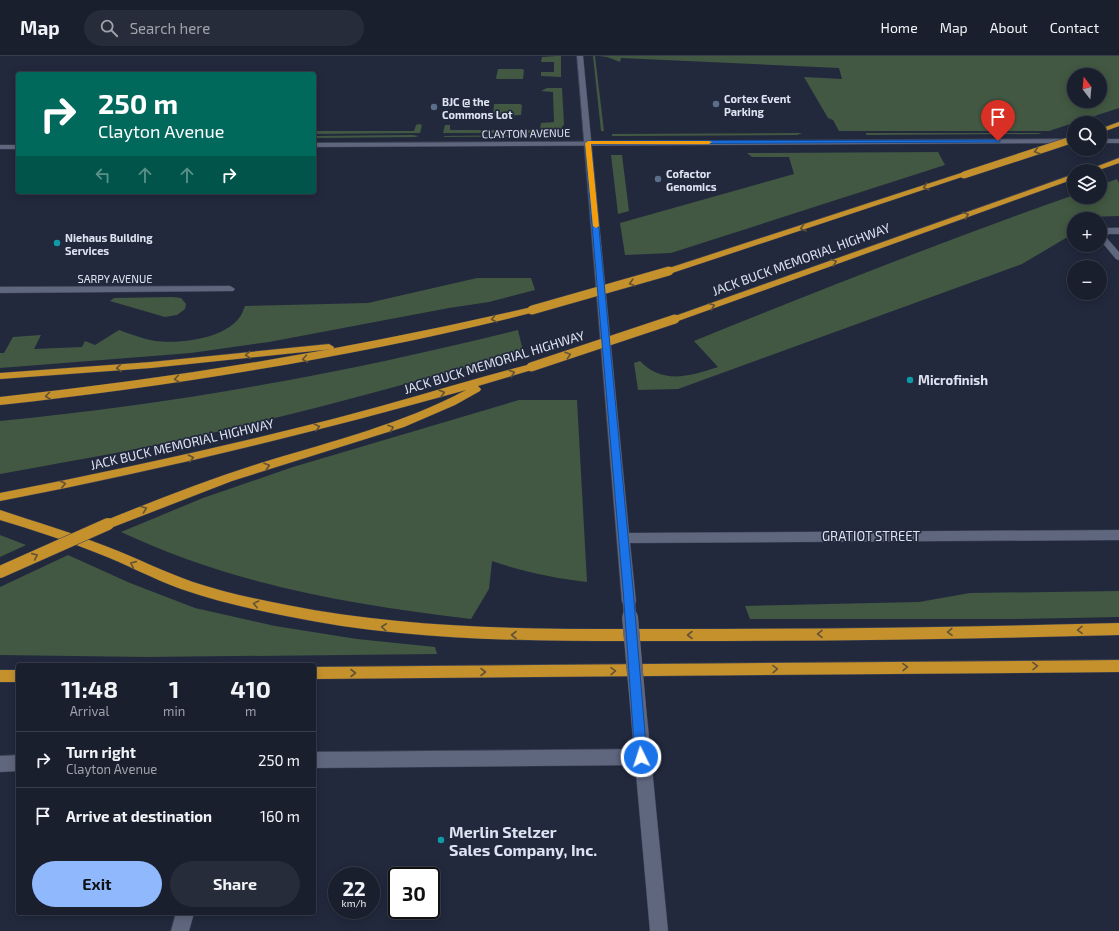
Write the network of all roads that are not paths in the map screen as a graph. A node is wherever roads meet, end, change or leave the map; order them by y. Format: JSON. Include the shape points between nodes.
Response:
{"nodes":[{"id":1,"x":580,"y":56,"type":"edge"},
{"id":2,"x":1119,"y":124,"type":"edge"},
{"id":3,"x":1107,"y":128,"type":"edge"},
{"id":4,"x":1067,"y":140,"type":"edge"},
{"id":5,"x":1107,"y":141,"type":"edge"},
{"id":6,"x":1119,"y":141,"type":"edge"},
{"id":7,"x":1067,"y":142,"type":"edge"},
{"id":8,"x":588,"y":143,"type":"junction"},
{"id":9,"x":316,"y":145,"type":"edge"},
{"id":10,"x":0,"y":147,"type":"edge"},
{"id":11,"x":16,"y":147,"type":"edge"},
{"id":12,"x":1119,"y":160,"type":"edge"},
{"id":13,"x":1107,"y":164,"type":"edge"},
{"id":14,"x":1067,"y":179,"type":"edge"},
{"id":15,"x":1119,"y":231,"type":"edge"},
{"id":16,"x":1119,"y":257,"type":"edge"},
{"id":17,"x":230,"y":289,"type":"dead end"},
{"id":18,"x":0,"y":290,"type":"edge"},
{"id":19,"x":398,"y":340,"type":"junction"},
{"id":20,"x":0,"y":376,"type":"edge"},
{"id":21,"x":493,"y":379,"type":"junction"},
{"id":22,"x":0,"y":401,"type":"edge"},
{"id":23,"x":0,"y":497,"type":"edge"},
{"id":24,"x":0,"y":515,"type":"edge"},
{"id":25,"x":1119,"y":535,"type":"edge"},
{"id":26,"x":624,"y":538,"type":"junction"},
{"id":27,"x":0,"y":572,"type":"edge"},
{"id":28,"x":1119,"y":629,"type":"edge"},
{"id":29,"x":1119,"y":666,"type":"edge"},
{"id":30,"x":316,"y":673,"type":"edge"},
{"id":31,"x":0,"y":676,"type":"edge"},
{"id":32,"x":16,"y":676,"type":"edge"},
{"id":33,"x":641,"y":757,"type":"junction"},
{"id":34,"x":316,"y":760,"type":"edge"},
{"id":35,"x":16,"y":763,"type":"edge"},
{"id":36,"x":0,"y":764,"type":"edge"},
{"id":37,"x":184,"y":915,"type":"edge"},
{"id":38,"x":180,"y":931,"type":"edge"},
{"id":39,"x":658,"y":931,"type":"edge"}],
"edges":[{"from":1,"to":8,"type":"street"},
{"from":2,"to":3,"type":"highway"},
{"from":4,"to":8,"type":"street","name":"CLAYTON AVENUE"},
{"from":5,"to":6,"type":"street"},
{"from":7,"to":19,"type":"highway","name":"JACK BUCK MEMORIAL HIGHWAY","one_way":true,"bridge":true,"via":[[669,272],[532,310]]},
{"from":8,"to":9,"type":"street","name":"CLAYTON AVENUE"},
{"from":8,"to":26,"type":"street"},
{"from":10,"to":11,"type":"street"},
{"from":12,"to":13,"type":"highway"},
{"from":21,"to":14,"type":"highway","name":"JACK BUCK MEMORIAL HIGHWAY","one_way":true,"bridge":true,"via":[[675,319]]},
{"from":15,"to":16,"type":"street","via":[[1101,234]]},
{"from":17,"to":18,"type":"street","name":"SARPY AVENUE"},
{"from":19,"to":20,"type":"highway","one_way":true,"via":[[136,366]]},
{"from":19,"to":22,"type":"highway","name":"JACK BUCK MEMORIAL HIGHWAY","one_way":true,"via":[[220,373]]},
{"from":23,"to":21,"type":"highway","name":"JACK BUCK MEMORIAL HIGHWAY","one_way":true,"via":[[174,462]]},
{"from":27,"to":21,"type":"highway","one_way":true,"bridge":true,"via":[[108,524],[262,467],[413,420],[449,404]]},
{"from":28,"to":24,"type":"highway","one_way":true,"via":[[723,635],[486,635],[382,627],[254,604],[197,589],[155,574],[102,550]]},
{"from":25,"to":26,"type":"street","name":"GRATIOT STREET"},
{"from":26,"to":33,"type":"street","bridge":true},
{"from":30,"to":29,"type":"highway","one_way":true},
{"from":31,"to":32,"type":"highway"},
{"from":33,"to":34,"type":"street"},
{"from":33,"to":39,"type":"street"},
{"from":35,"to":36,"type":"street"},
{"from":37,"to":38,"type":"street"}]}
